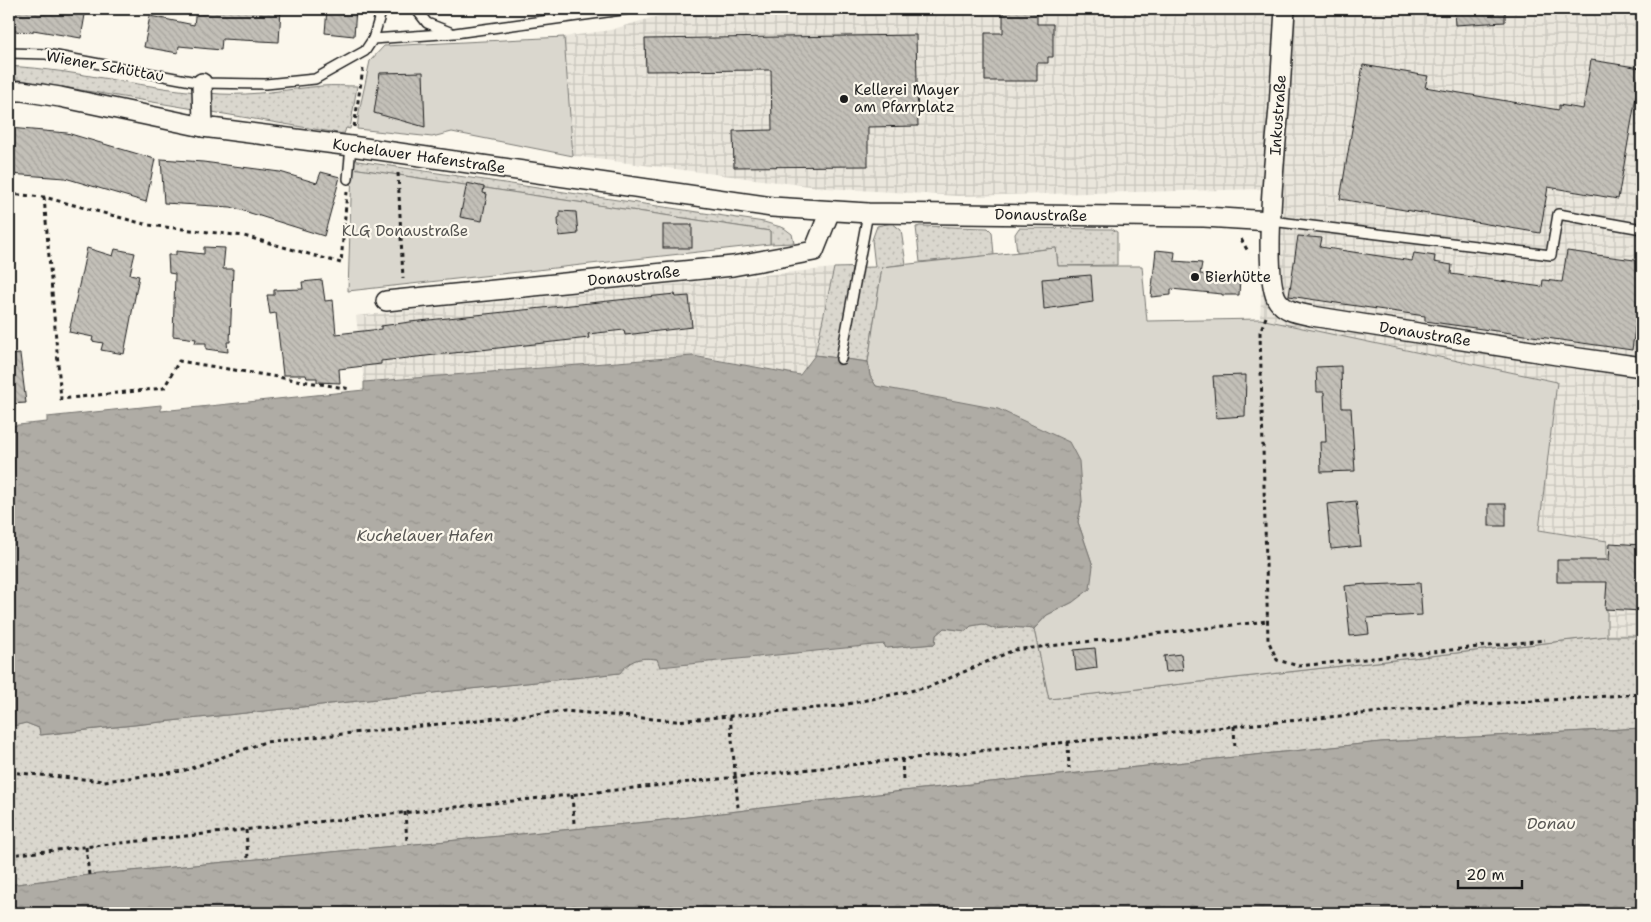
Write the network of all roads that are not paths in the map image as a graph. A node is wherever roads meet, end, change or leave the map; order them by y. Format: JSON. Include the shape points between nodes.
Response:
{"nodes":[{"id":1,"x":382,"y":9,"type":"edge"},
{"id":2,"x":416,"y":9,"type":"edge"},
{"id":3,"x":628,"y":9,"type":"edge"},
{"id":4,"x":1285,"y":9,"type":"edge"},
{"id":5,"x":455,"y":33,"type":"junction"},
{"id":6,"x":373,"y":39,"type":"junction"},
{"id":7,"x":9,"y":53,"type":"edge"},
{"id":8,"x":202,"y":83,"type":"junction"},
{"id":9,"x":9,"y":91,"type":"edge"},
{"id":10,"x":204,"y":127,"type":"junction"},
{"id":11,"x":351,"y":146,"type":"junction"},
{"id":12,"x":348,"y":179,"type":"road end"},
{"id":13,"x":830,"y":212,"type":"junction"},
{"id":14,"x":868,"y":213,"type":"junction"},
{"id":15,"x":1271,"y":220,"type":"junction"},
{"id":16,"x":1642,"y":230,"type":"edge"},
{"id":17,"x":386,"y":301,"type":"dead end"},
{"id":18,"x":842,"y":359,"type":"dead end"},
{"id":19,"x":1642,"y":367,"type":"edge"}],
"edges":[{"from":1,"to":6,"type":"lane","name":"Wiener Schüttau"},
{"from":2,"to":5,"type":"lane","via":[[427,23]]},
{"from":3,"to":5,"type":"lane"},
{"from":4,"to":15,"type":"street","name":"Inkustraße"},
{"from":5,"to":6,"type":"lane"},
{"from":6,"to":8,"type":"lane","name":"Wiener Schüttau","via":[[365,51],[315,79],[266,84]]},
{"from":7,"to":8,"type":"lane","name":"Wiener Schüttau","via":[[46,54]]},
{"from":8,"to":10,"type":"street"},
{"from":9,"to":10,"type":"street","name":"Kuchelauer Hafenstraße","via":[[60,97]]},
{"from":10,"to":11,"type":"street","name":"Kuchelauer Hafenstraße"},
{"from":11,"to":12,"type":"lane"},
{"from":11,"to":13,"type":"street","name":"Kuchelauer Hafenstraße"},
{"from":13,"to":14,"type":"street","name":"Donaustraße"},
{"from":13,"to":17,"type":"street","name":"Donaustraße","via":[[814,251],[733,266]]},
{"from":14,"to":15,"type":"street","name":"Donaustraße"},
{"from":14,"to":18,"type":"lane"},
{"from":15,"to":16,"type":"lane","via":[[1551,255],[1558,214]]},
{"from":15,"to":19,"type":"street","name":"Donaustraße","via":[[1271,281],[1277,300],[1288,310]]}]}
